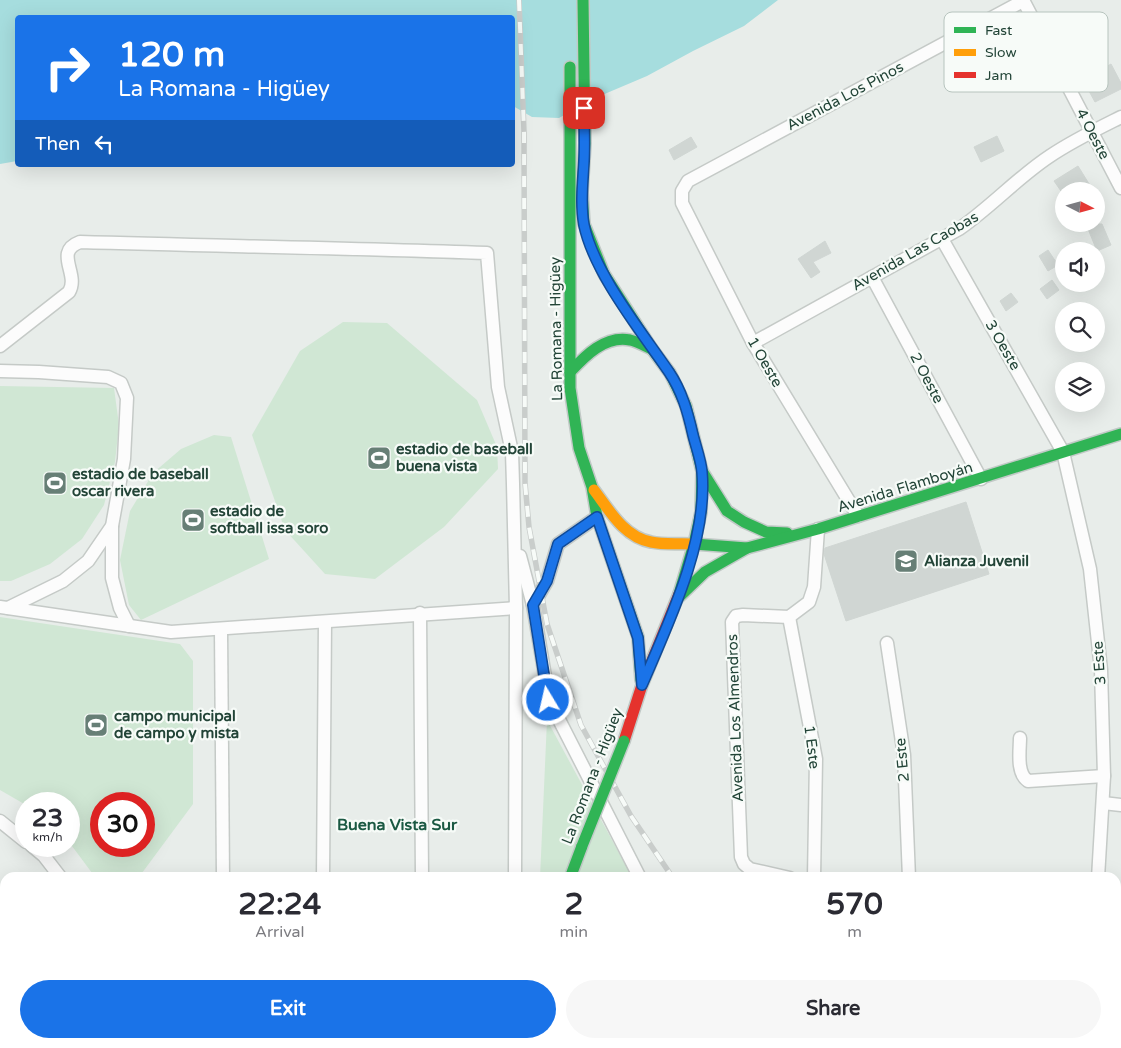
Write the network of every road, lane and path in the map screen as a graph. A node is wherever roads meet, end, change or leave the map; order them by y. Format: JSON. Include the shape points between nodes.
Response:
{"nodes":[{"id":1,"x":583,"y":0,"type":"edge"},
{"id":2,"x":1023,"y":0,"type":"edge"},
{"id":3,"x":1001,"y":12,"type":"edge"},
{"id":4,"x":1029,"y":12,"type":"edge"},
{"id":5,"x":944,"y":43,"type":"edge"},
{"id":6,"x":570,"y":57,"type":"dead end"},
{"id":7,"x":1070,"y":92,"type":"edge"},
{"id":8,"x":1121,"y":117,"type":"edge"},
{"id":9,"x":1091,"y":132,"type":"junction"},
{"id":10,"x":1121,"y":188,"type":"edge"},
{"id":11,"x":682,"y":203,"type":"joint"},
{"id":12,"x":942,"y":239,"type":"junction"},
{"id":13,"x":872,"y":277,"type":"junction"},
{"id":14,"x":753,"y":343,"type":"junction"},
{"id":15,"x":0,"y":346,"type":"edge"},
{"id":16,"x":652,"y":350,"type":"junction"},
{"id":17,"x":0,"y":371,"type":"edge"},
{"id":18,"x":570,"y":372,"type":"junction"},
{"id":19,"x":1121,"y":434,"type":"edge"},
{"id":20,"x":1063,"y":452,"type":"junction"},
{"id":21,"x":702,"y":471,"type":"junction"},
{"id":22,"x":981,"y":479,"type":"junction"},
{"id":23,"x":592,"y":487,"type":"junction"},
{"id":24,"x":858,"y":516,"type":"junction"},
{"id":25,"x":597,"y":517,"type":"junction"},
{"id":26,"x":112,"y":526,"type":"junction"},
{"id":27,"x":818,"y":530,"type":"junction"},
{"id":28,"x":803,"y":533,"type":"junction"},
{"id":29,"x":515,"y":539,"type":"junction"},
{"id":30,"x":694,"y":544,"type":"junction"},
{"id":31,"x":747,"y":548,"type":"junction"},
{"id":32,"x":678,"y":598,"type":"junction"},
{"id":33,"x":533,"y":605,"type":"junction"},
{"id":34,"x":4,"y":608,"type":"edge"},
{"id":35,"x":516,"y":608,"type":"junction"},
{"id":36,"x":420,"y":614,"type":"junction"},
{"id":37,"x":789,"y":617,"type":"junction"},
{"id":38,"x":325,"y":622,"type":"junction"},
{"id":39,"x":129,"y":626,"type":"junction"},
{"id":40,"x":221,"y":630,"type":"junction"},
{"id":41,"x":887,"y":643,"type":"dead end"},
{"id":42,"x":642,"y":685,"type":"junction"},
{"id":43,"x":1020,"y":738,"type":"dead end"},
{"id":44,"x":1104,"y":776,"type":"junction"},
{"id":45,"x":1103,"y":803,"type":"junction"},
{"id":46,"x":1121,"y":805,"type":"edge"},
{"id":47,"x":0,"y":821,"type":"edge"},
{"id":48,"x":15,"y":833,"type":"edge"},
{"id":49,"x":45,"y":857,"type":"edge"},
{"id":50,"x":56,"y":872,"type":"edge"},
{"id":51,"x":223,"y":872,"type":"edge"},
{"id":52,"x":323,"y":872,"type":"edge"},
{"id":53,"x":422,"y":872,"type":"edge"},
{"id":54,"x":515,"y":872,"type":"edge"},
{"id":55,"x":572,"y":872,"type":"edge"},
{"id":56,"x":637,"y":872,"type":"edge"},
{"id":57,"x":763,"y":872,"type":"edge"},
{"id":58,"x":814,"y":872,"type":"edge"},
{"id":59,"x":909,"y":872,"type":"edge"},
{"id":60,"x":1098,"y":872,"type":"edge"}],
"edges":[{"from":1,"to":16,"type":"main road","name":"La Romana - Higüey","via":[[584,224],[604,274]]},
{"from":2,"to":3,"type":"street","name":"Avenida Los Pinos"},
{"from":2,"to":4,"type":"street","name":"4 Oeste"},
{"from":5,"to":11,"type":"street","name":"Avenida Los Pinos","via":[[688,181],[682,191]]},
{"from":6,"to":18,"type":"main road","name":"La Romana - Higüey"},
{"from":7,"to":9,"type":"street","name":"4 Oeste"},
{"from":8,"to":9,"type":"street","name":"Avenida Las Caobas"},
{"from":9,"to":10,"type":"street","name":"4 Oeste"},
{"from":9,"to":12,"type":"street","name":"Avenida Las Caobas","via":[[1050,156],[976,217]]},
{"from":11,"to":14,"type":"street","name":"1 Oeste"},
{"from":12,"to":13,"type":"street","name":"Avenida Las Caobas"},
{"from":12,"to":20,"type":"street","name":"3 Oeste"},
{"from":13,"to":14,"type":"street","name":"Avenida Las Caobas"},
{"from":13,"to":22,"type":"street","name":"2 Oeste"},
{"from":14,"to":24,"type":"street","name":"1 Oeste"},
{"from":15,"to":29,"type":"street","via":[[69,292],[72,281],[68,250],[80,242],[487,254],[498,387],[512,452]]},
{"from":16,"to":18,"type":"main road","via":[[629,340],[610,340],[585,356]]},
{"from":16,"to":21,"type":"main road","name":"La Romana - Higüey","via":[[670,373],[686,406]]},
{"from":17,"to":26,"type":"street","via":[[108,377],[121,384],[127,398],[124,459]]},
{"from":18,"to":23,"type":"main road","name":"La Romana - Higüey","via":[[579,448]]},
{"from":19,"to":20,"type":"main road","name":"Avenida Flamboyán"},
{"from":20,"to":22,"type":"main road","name":"Avenida Flamboyán"},
{"from":20,"to":44,"type":"street","name":"3 Este","via":[[1090,569],[1101,670]]},
{"from":21,"to":28,"type":"main road","via":[[727,511],[744,522],[766,532]]},
{"from":21,"to":30,"type":"main road","name":"La Romana - Higüey","via":[[701,512]]},
{"from":22,"to":24,"type":"main road","name":"Avenida Flamboyán"},
{"from":23,"to":25,"type":"main road","name":"La Romana - Higüey"},
{"from":23,"to":30,"type":"main road","name":"Avenida Flamboyán","via":[[618,522],[634,536],[650,542]]},
{"from":24,"to":27,"type":"main road","name":"Avenida Flamboyán"},
{"from":25,"to":33,"type":"street","via":[[558,544],[547,581]]},
{"from":25,"to":42,"type":"main road","name":"La Romana - Higüey","via":[[638,638]]},
{"from":26,"to":34,"type":"street","via":[[88,561],[63,581]]},
{"from":26,"to":39,"type":"street","via":[[112,578]]},
{"from":27,"to":28,"type":"main road","name":"Avenida Flamboyán"},
{"from":27,"to":37,"type":"street","via":[[814,587],[809,602]]},
{"from":28,"to":31,"type":"main road","name":"Avenida Flamboyán"},
{"from":29,"to":33,"type":"street"},
{"from":29,"to":35,"type":"street"},
{"from":30,"to":31,"type":"main road","name":"Avenida Flamboyán"},
{"from":30,"to":32,"type":"main road","name":"La Romana - Higüey"},
{"from":31,"to":32,"type":"main road","via":[[705,572]]},
{"from":32,"to":42,"type":"main road","name":"La Romana - Higüey"},
{"from":33,"to":56,"type":"street","via":[[548,700]]},
{"from":34,"to":39,"type":"street"},
{"from":35,"to":36,"type":"street"},
{"from":35,"to":54,"type":"street"},
{"from":36,"to":38,"type":"street"},
{"from":36,"to":53,"type":"street"},
{"from":37,"to":57,"type":"street","name":"Avenida Los Almendros","via":[[743,615],[736,616],[732,622],[741,857],[750,869]]},
{"from":37,"to":58,"type":"street","name":"1 Este","via":[[816,759]]},
{"from":38,"to":40,"type":"street"},
{"from":38,"to":52,"type":"street"},
{"from":39,"to":40,"type":"street","via":[[171,632]]},
{"from":40,"to":51,"type":"street"},
{"from":41,"to":59,"type":"street","name":"2 Este","via":[[904,755]]},
{"from":42,"to":55,"type":"main road","name":"La Romana - Higüey","bridge":true,"via":[[624,741]]},
{"from":43,"to":44,"type":"street","via":[[1021,771],[1028,781]]},
{"from":44,"to":45,"type":"street","name":"3 Este"},
{"from":45,"to":46,"type":"street"},
{"from":45,"to":60,"type":"street","name":"3 Este"},
{"from":47,"to":48,"type":"street"},
{"from":49,"to":50,"type":"street"}]}
